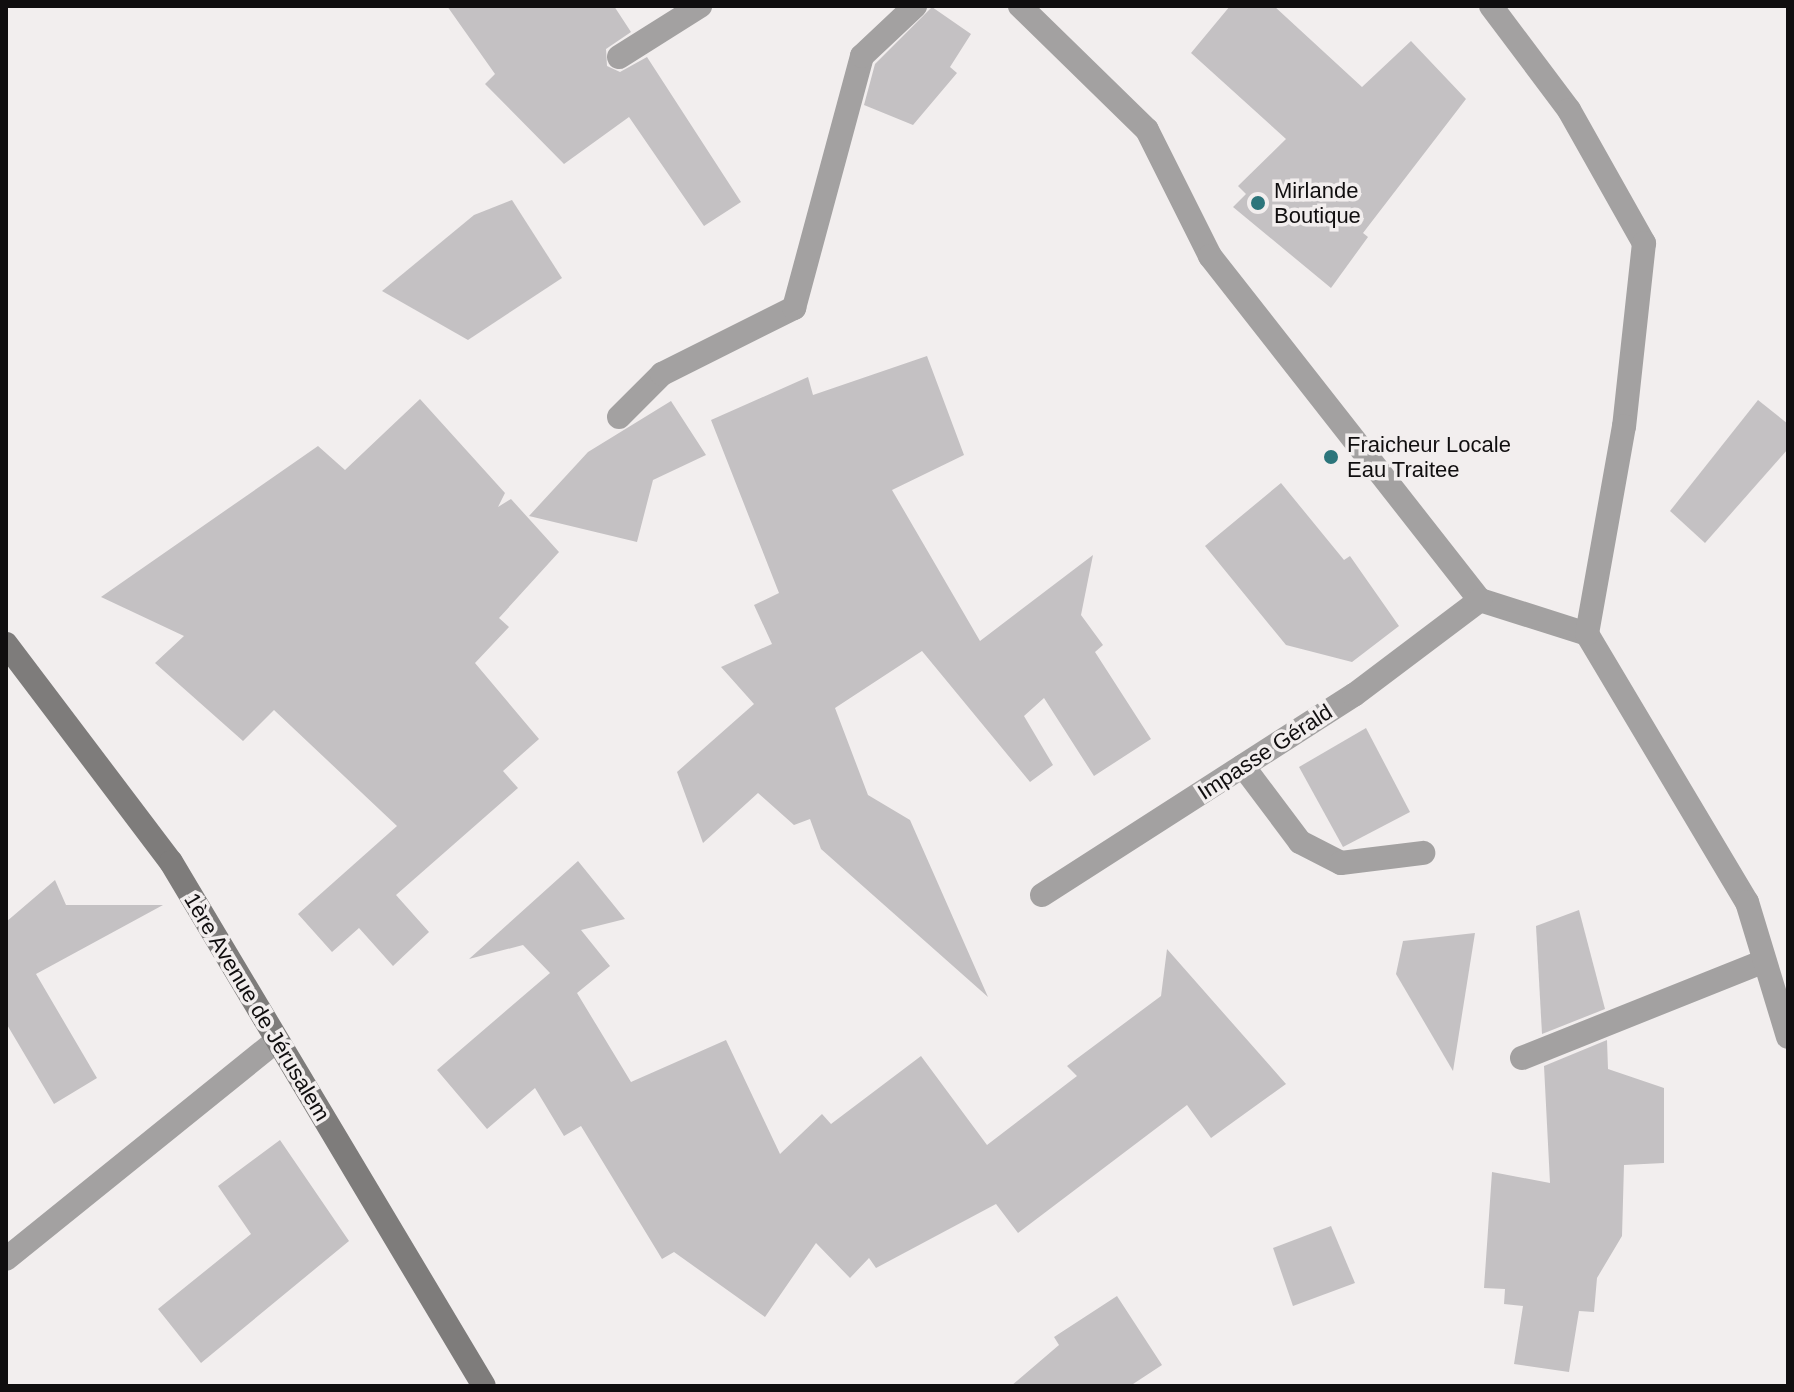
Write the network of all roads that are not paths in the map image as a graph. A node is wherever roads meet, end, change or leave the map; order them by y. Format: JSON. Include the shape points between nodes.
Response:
{"nodes":[{"id":1,"x":700,"y":6,"type":"edge"},
{"id":2,"x":915,"y":6,"type":"edge"},
{"id":3,"x":1020,"y":6,"type":"edge"},
{"id":4,"x":1491,"y":6,"type":"edge"},
{"id":5,"x":619,"y":57,"type":"dead end"},
{"id":6,"x":619,"y":417,"type":"dead end"},
{"id":7,"x":1480,"y":600,"type":"junction"},
{"id":8,"x":1587,"y":634,"type":"junction"},
{"id":9,"x":6,"y":644,"type":"edge"},
{"id":10,"x":1243,"y":766,"type":"junction"},
{"id":11,"x":1423,"y":853,"type":"dead end"},
{"id":12,"x":1042,"y":895,"type":"dead end"},
{"id":13,"x":1764,"y":961,"type":"junction"},
{"id":14,"x":1788,"y":1037,"type":"edge"},
{"id":15,"x":274,"y":1043,"type":"junction"},
{"id":16,"x":1522,"y":1058,"type":"dead end"},
{"id":17,"x":6,"y":1259,"type":"edge"},
{"id":18,"x":484,"y":1386,"type":"edge"}],
"edges":[{"from":1,"to":5,"type":"street"},
{"from":2,"to":6,"type":"street","via":[[862,56],[794,308],[662,374]]},
{"from":3,"to":7,"type":"street","via":[[1147,130],[1210,256]]},
{"from":4,"to":8,"type":"street","via":[[1569,110],[1644,243],[1624,426]]},
{"from":7,"to":8,"type":"street"},
{"from":7,"to":10,"type":"street","name":"Impasse Gérald"},
{"from":8,"to":13,"type":"street","via":[[1747,902]]},
{"from":9,"to":15,"type":"street","name":"1ère Avenue de Jérusalem","via":[[171,862]]},
{"from":10,"to":11,"type":"street","via":[[1300,842],[1341,863]]},
{"from":10,"to":12,"type":"street","name":"Impasse Gérald"},
{"from":13,"to":14,"type":"street"},
{"from":13,"to":16,"type":"street"},
{"from":15,"to":17,"type":"street"},
{"from":15,"to":18,"type":"street","name":"1ère Avenue de Jérusalem"}]}
